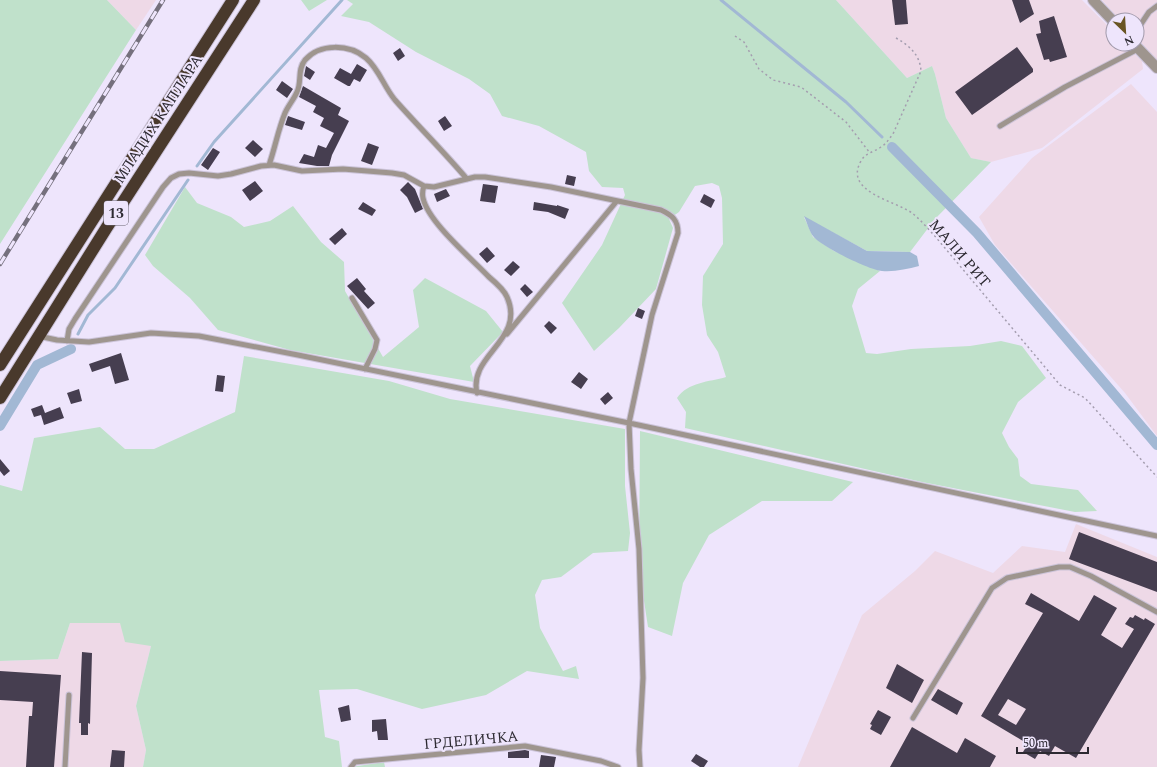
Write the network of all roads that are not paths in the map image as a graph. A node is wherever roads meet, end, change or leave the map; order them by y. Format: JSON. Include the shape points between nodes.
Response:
{"nodes":[{"id":1,"x":232,"y":0,"type":"edge"},
{"id":2,"x":254,"y":0,"type":"edge"},
{"id":3,"x":1093,"y":0,"type":"edge"},
{"id":4,"x":1157,"y":6,"type":"edge"},
{"id":5,"x":1105,"y":13,"type":"edge"},
{"id":6,"x":1145,"y":18,"type":"edge"},
{"id":7,"x":1126,"y":52,"type":"edge"},
{"id":8,"x":1142,"y":52,"type":"edge"},
{"id":9,"x":1157,"y":68,"type":"edge"},
{"id":10,"x":1000,"y":126,"type":"dead end"},
{"id":11,"x":269,"y":165,"type":"junction"},
{"id":12,"x":466,"y":179,"type":"junction"},
{"id":13,"x":424,"y":186,"type":"junction"},
{"id":14,"x":616,"y":202,"type":"junction"},
{"id":15,"x":352,"y":298,"type":"dead end"},
{"id":16,"x":43,"y":337,"type":"dead end"},
{"id":17,"x":504,"y":338,"type":"junction"},
{"id":18,"x":67,"y":341,"type":"junction"},
{"id":19,"x":0,"y":365,"type":"edge"},
{"id":20,"x":365,"y":369,"type":"junction"},
{"id":21,"x":477,"y":393,"type":"junction"},
{"id":22,"x":0,"y":398,"type":"edge"},
{"id":23,"x":629,"y":423,"type":"junction"},
{"id":24,"x":1157,"y":536,"type":"edge"},
{"id":25,"x":1157,"y":612,"type":"edge"},
{"id":26,"x":69,"y":695,"type":"dead end"},
{"id":27,"x":913,"y":718,"type":"dead end"},
{"id":28,"x":65,"y":767,"type":"edge"},
{"id":29,"x":351,"y":767,"type":"edge"},
{"id":30,"x":618,"y":767,"type":"edge"},
{"id":31,"x":640,"y":767,"type":"edge"}],
"edges":[{"from":1,"to":19,"type":"highway","name":"МЛАДИХ КАПЛАРА","number":"13"},
{"from":2,"to":22,"type":"highway","name":"МЛАДИХ КАПЛАРА","number":"13"},
{"from":3,"to":5,"type":"street"},
{"from":4,"to":6,"type":"lane"},
{"from":7,"to":10,"type":"lane"},
{"from":8,"to":9,"type":"street"},
{"from":11,"to":12,"type":"lane","via":[[285,113],[300,86],[299,73],[304,61],[321,50],[340,47],[366,58],[396,101]]},
{"from":11,"to":13,"type":"lane","via":[[302,171],[343,169],[392,173],[404,175]]},
{"from":11,"to":18,"type":"lane","via":[[218,176],[189,173],[171,178],[74,319]]},
{"from":12,"to":13,"type":"lane","via":[[434,187]]},
{"from":12,"to":14,"type":"lane","via":[[480,177],[507,180]]},
{"from":13,"to":17,"type":"lane","via":[[423,198],[430,214],[507,295],[511,311]]},
{"from":14,"to":17,"type":"lane"},
{"from":14,"to":23,"type":"lane","via":[[661,210],[670,214],[678,225],[678,234],[652,315]]},
{"from":15,"to":20,"type":"lane","via":[[377,340]]},
{"from":16,"to":18,"type":"lane"},
{"from":17,"to":21,"type":"lane","via":[[479,370],[475,380]]},
{"from":18,"to":20,"type":"lane","via":[[89,342],[151,332],[185,335]]},
{"from":20,"to":21,"type":"lane"},
{"from":21,"to":23,"type":"lane"},
{"from":23,"to":24,"type":"lane"},
{"from":23,"to":31,"type":"lane","via":[[639,549],[643,678]]},
{"from":25,"to":27,"type":"lane","via":[[1091,576],[1070,568],[1059,567],[1007,578],[992,588]]},
{"from":26,"to":28,"type":"lane"},
{"from":29,"to":30,"type":"lane","name":"ГРДЕЛИЧКА","via":[[355,762],[525,746],[601,761]]}]}
